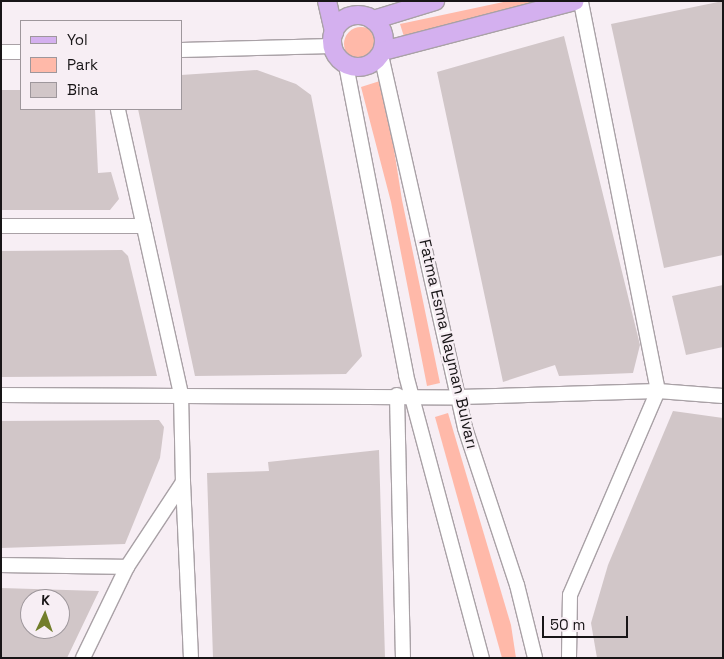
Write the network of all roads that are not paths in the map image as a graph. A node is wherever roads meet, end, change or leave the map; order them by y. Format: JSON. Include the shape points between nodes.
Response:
{"nodes":[{"id":1,"x":326,"y":1,"type":"edge"},
{"id":2,"x":435,"y":1,"type":"edge"},
{"id":3,"x":576,"y":1,"type":"edge"},
{"id":4,"x":581,"y":1,"type":"edge"},
{"id":5,"x":369,"y":13,"type":"edge"},
{"id":6,"x":333,"y":39,"type":"junction"},
{"id":7,"x":182,"y":50,"type":"edge"},
{"id":8,"x":1,"y":52,"type":"edge"},
{"id":9,"x":20,"y":52,"type":"edge"},
{"id":10,"x":382,"y":53,"type":"junction"},
{"id":11,"x":346,"y":65,"type":"junction"},
{"id":12,"x":118,"y":110,"type":"edge"},
{"id":13,"x":1,"y":226,"type":"edge"},
{"id":14,"x":144,"y":226,"type":"junction"},
{"id":15,"x":658,"y":391,"type":"junction"},
{"id":16,"x":181,"y":394,"type":"junction"},
{"id":17,"x":1,"y":395,"type":"edge"},
{"id":18,"x":404,"y":395,"type":"junction"},
{"id":19,"x":723,"y":396,"type":"edge"},
{"id":20,"x":459,"y":398,"type":"junction"},
{"id":21,"x":183,"y":482,"type":"junction"},
{"id":22,"x":1,"y":565,"type":"edge"},
{"id":23,"x":127,"y":567,"type":"junction"},
{"id":24,"x":83,"y":658,"type":"edge"},
{"id":25,"x":191,"y":658,"type":"edge"},
{"id":26,"x":403,"y":658,"type":"edge"},
{"id":27,"x":482,"y":658,"type":"edge"},
{"id":28,"x":535,"y":658,"type":"edge"},
{"id":29,"x":568,"y":658,"type":"edge"}],
"edges":[{"from":1,"to":6,"type":"main road"},
{"from":2,"to":5,"type":"main road"},
{"from":3,"to":10,"type":"main road"},
{"from":4,"to":15,"type":"street"},
{"from":5,"to":6,"type":"main road","via":[[352,16]]},
{"from":5,"to":10,"type":"main road","via":[[384,34]]},
{"from":6,"to":7,"type":"street"},
{"from":6,"to":11,"type":"main road"},
{"from":8,"to":9,"type":"street"},
{"from":10,"to":11,"type":"main road","via":[[362,68]]},
{"from":10,"to":20,"type":"street","name":"Fatma Esma Nayman Bulvarı"},
{"from":11,"to":18,"type":"street"},
{"from":12,"to":14,"type":"street"},
{"from":13,"to":14,"type":"street"},
{"from":14,"to":16,"type":"street"},
{"from":15,"to":19,"type":"street"},
{"from":15,"to":20,"type":"street"},
{"from":15,"to":29,"type":"street","via":[[570,595]]},
{"from":16,"to":17,"type":"street"},
{"from":16,"to":18,"type":"street"},
{"from":16,"to":21,"type":"street"},
{"from":18,"to":20,"type":"street"},
{"from":18,"to":26,"type":"street"},
{"from":18,"to":27,"type":"street","via":[[471,604]]},
{"from":20,"to":28,"type":"street","name":"Fatma Esma Nayman Bulvarı","via":[[517,585]]},
{"from":21,"to":23,"type":"street"},
{"from":21,"to":25,"type":"street"},
{"from":22,"to":23,"type":"street"},
{"from":23,"to":24,"type":"street"}]}
